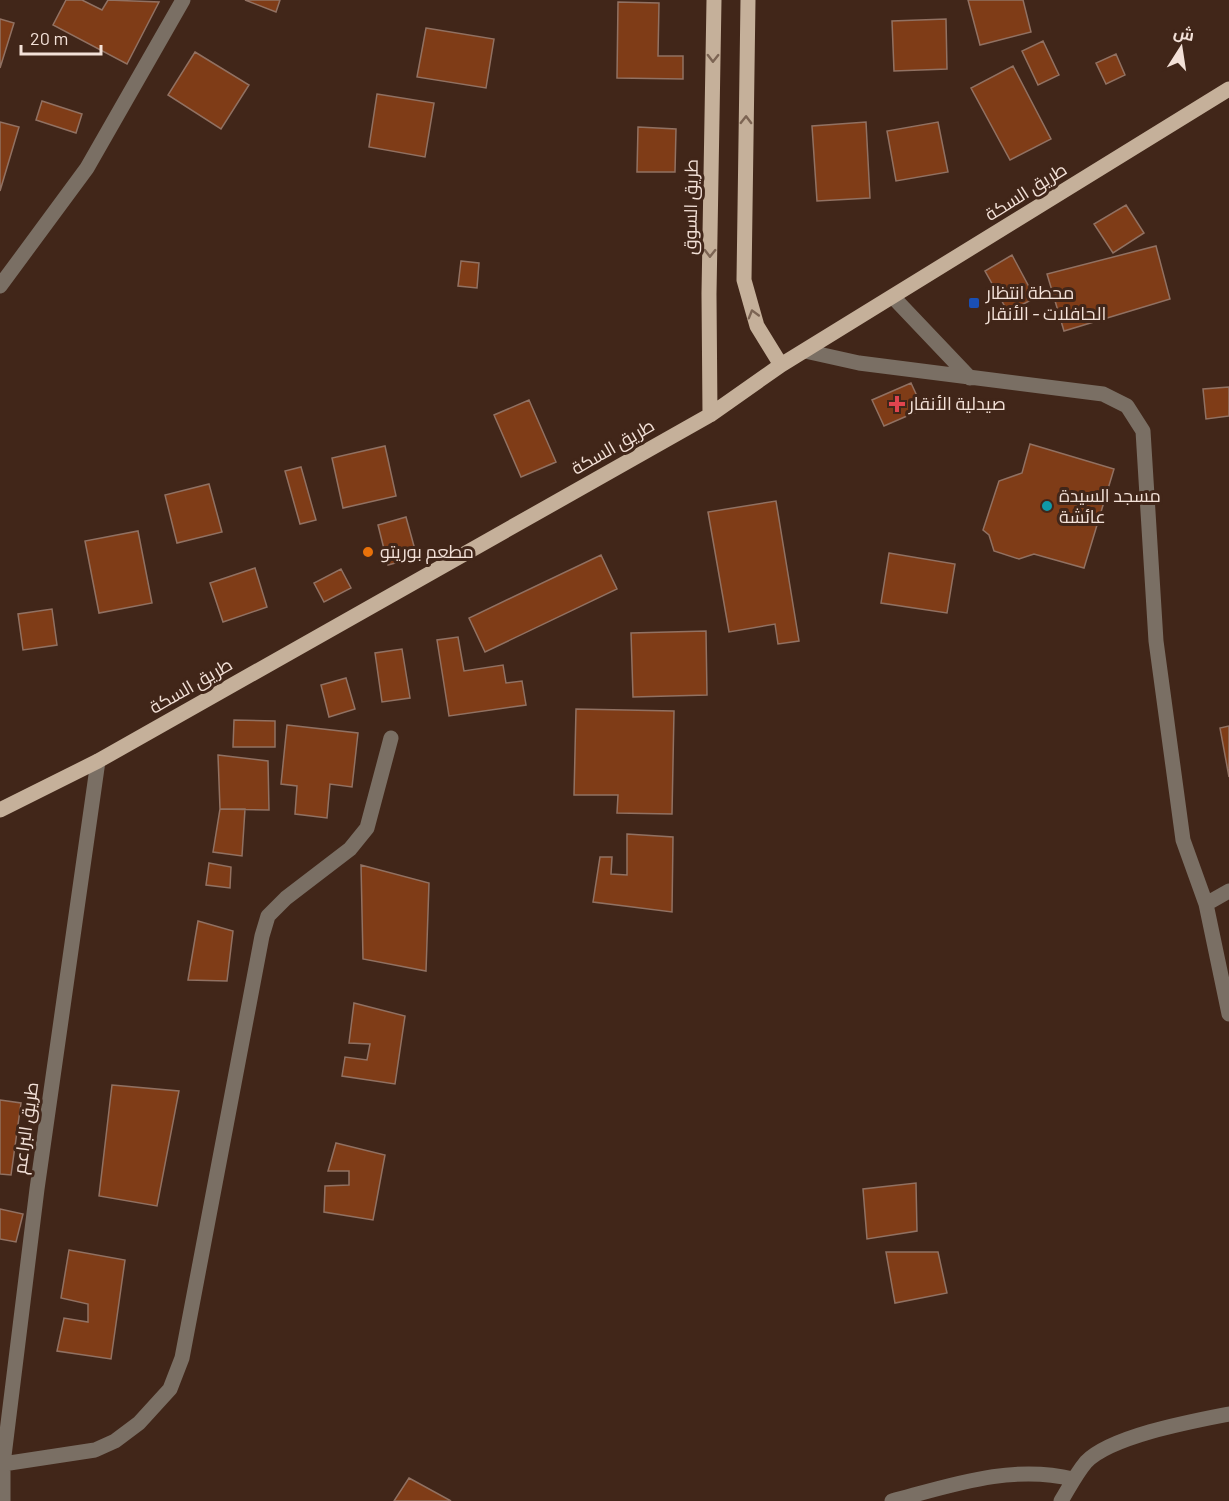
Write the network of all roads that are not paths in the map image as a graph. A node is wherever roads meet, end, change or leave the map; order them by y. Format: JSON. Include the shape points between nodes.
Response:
{"nodes":[{"id":1,"x":183,"y":0,"type":"edge"},
{"id":2,"x":714,"y":0,"type":"edge"},
{"id":3,"x":748,"y":0,"type":"edge"},
{"id":4,"x":1229,"y":89,"type":"edge"},
{"id":5,"x":0,"y":286,"type":"edge"},
{"id":6,"x":893,"y":297,"type":"junction"},
{"id":7,"x":805,"y":351,"type":"junction"},
{"id":8,"x":781,"y":365,"type":"junction"},
{"id":9,"x":970,"y":378,"type":"junction"},
{"id":10,"x":710,"y":415,"type":"junction"},
{"id":11,"x":391,"y":738,"type":"dead end"},
{"id":12,"x":98,"y":761,"type":"junction"},
{"id":13,"x":0,"y":810,"type":"edge"},
{"id":14,"x":1229,"y":891,"type":"edge"},
{"id":15,"x":1206,"y":904,"type":"junction"},
{"id":16,"x":1229,"y":1014,"type":"edge"},
{"id":17,"x":1229,"y":1414,"type":"edge"},
{"id":18,"x":3,"y":1464,"type":"junction"},
{"id":19,"x":1073,"y":1479,"type":"junction"},
{"id":20,"x":3,"y":1501,"type":"edge"},
{"id":21,"x":892,"y":1501,"type":"edge"},
{"id":22,"x":1061,"y":1501,"type":"edge"}],
"edges":[{"from":1,"to":5,"type":"street","via":[[87,168]]},
{"from":2,"to":10,"type":"main road","name":"طريق السوق","one_way":true},
{"from":8,"to":3,"type":"main road","one_way":true,"via":[[757,326],[744,280]]},
{"from":4,"to":6,"type":"main road","name":"طريق السكة"},
{"from":6,"to":7,"type":"main road","name":"طريق السكة"},
{"from":6,"to":9,"type":"street"},
{"from":7,"to":8,"type":"main road","name":"طريق السكة"},
{"from":7,"to":9,"type":"street","via":[[859,363]]},
{"from":8,"to":10,"type":"main road","name":"طريق السكة"},
{"from":9,"to":15,"type":"street","via":[[1103,394],[1127,406],[1143,431],[1156,640],[1183,840]]},
{"from":10,"to":12,"type":"main road","name":"طريق السكة"},
{"from":11,"to":18,"type":"street","via":[[367,828],[350,849],[268,916],[182,1358],[170,1389],[139,1423],[95,1450]]},
{"from":12,"to":13,"type":"main road","name":"طريق السكة"},
{"from":12,"to":18,"type":"street","name":"طريق البراعم","via":[[37,1188]]},
{"from":14,"to":15,"type":"street"},
{"from":15,"to":16,"type":"street"},
{"from":17,"to":19,"type":"street","via":[[1123,1442],[1088,1461]]},
{"from":18,"to":20,"type":"street","name":"طريق البراعم"},
{"from":19,"to":21,"type":"street","via":[[1049,1473],[1015,1473]]},
{"from":19,"to":22,"type":"street"}]}
